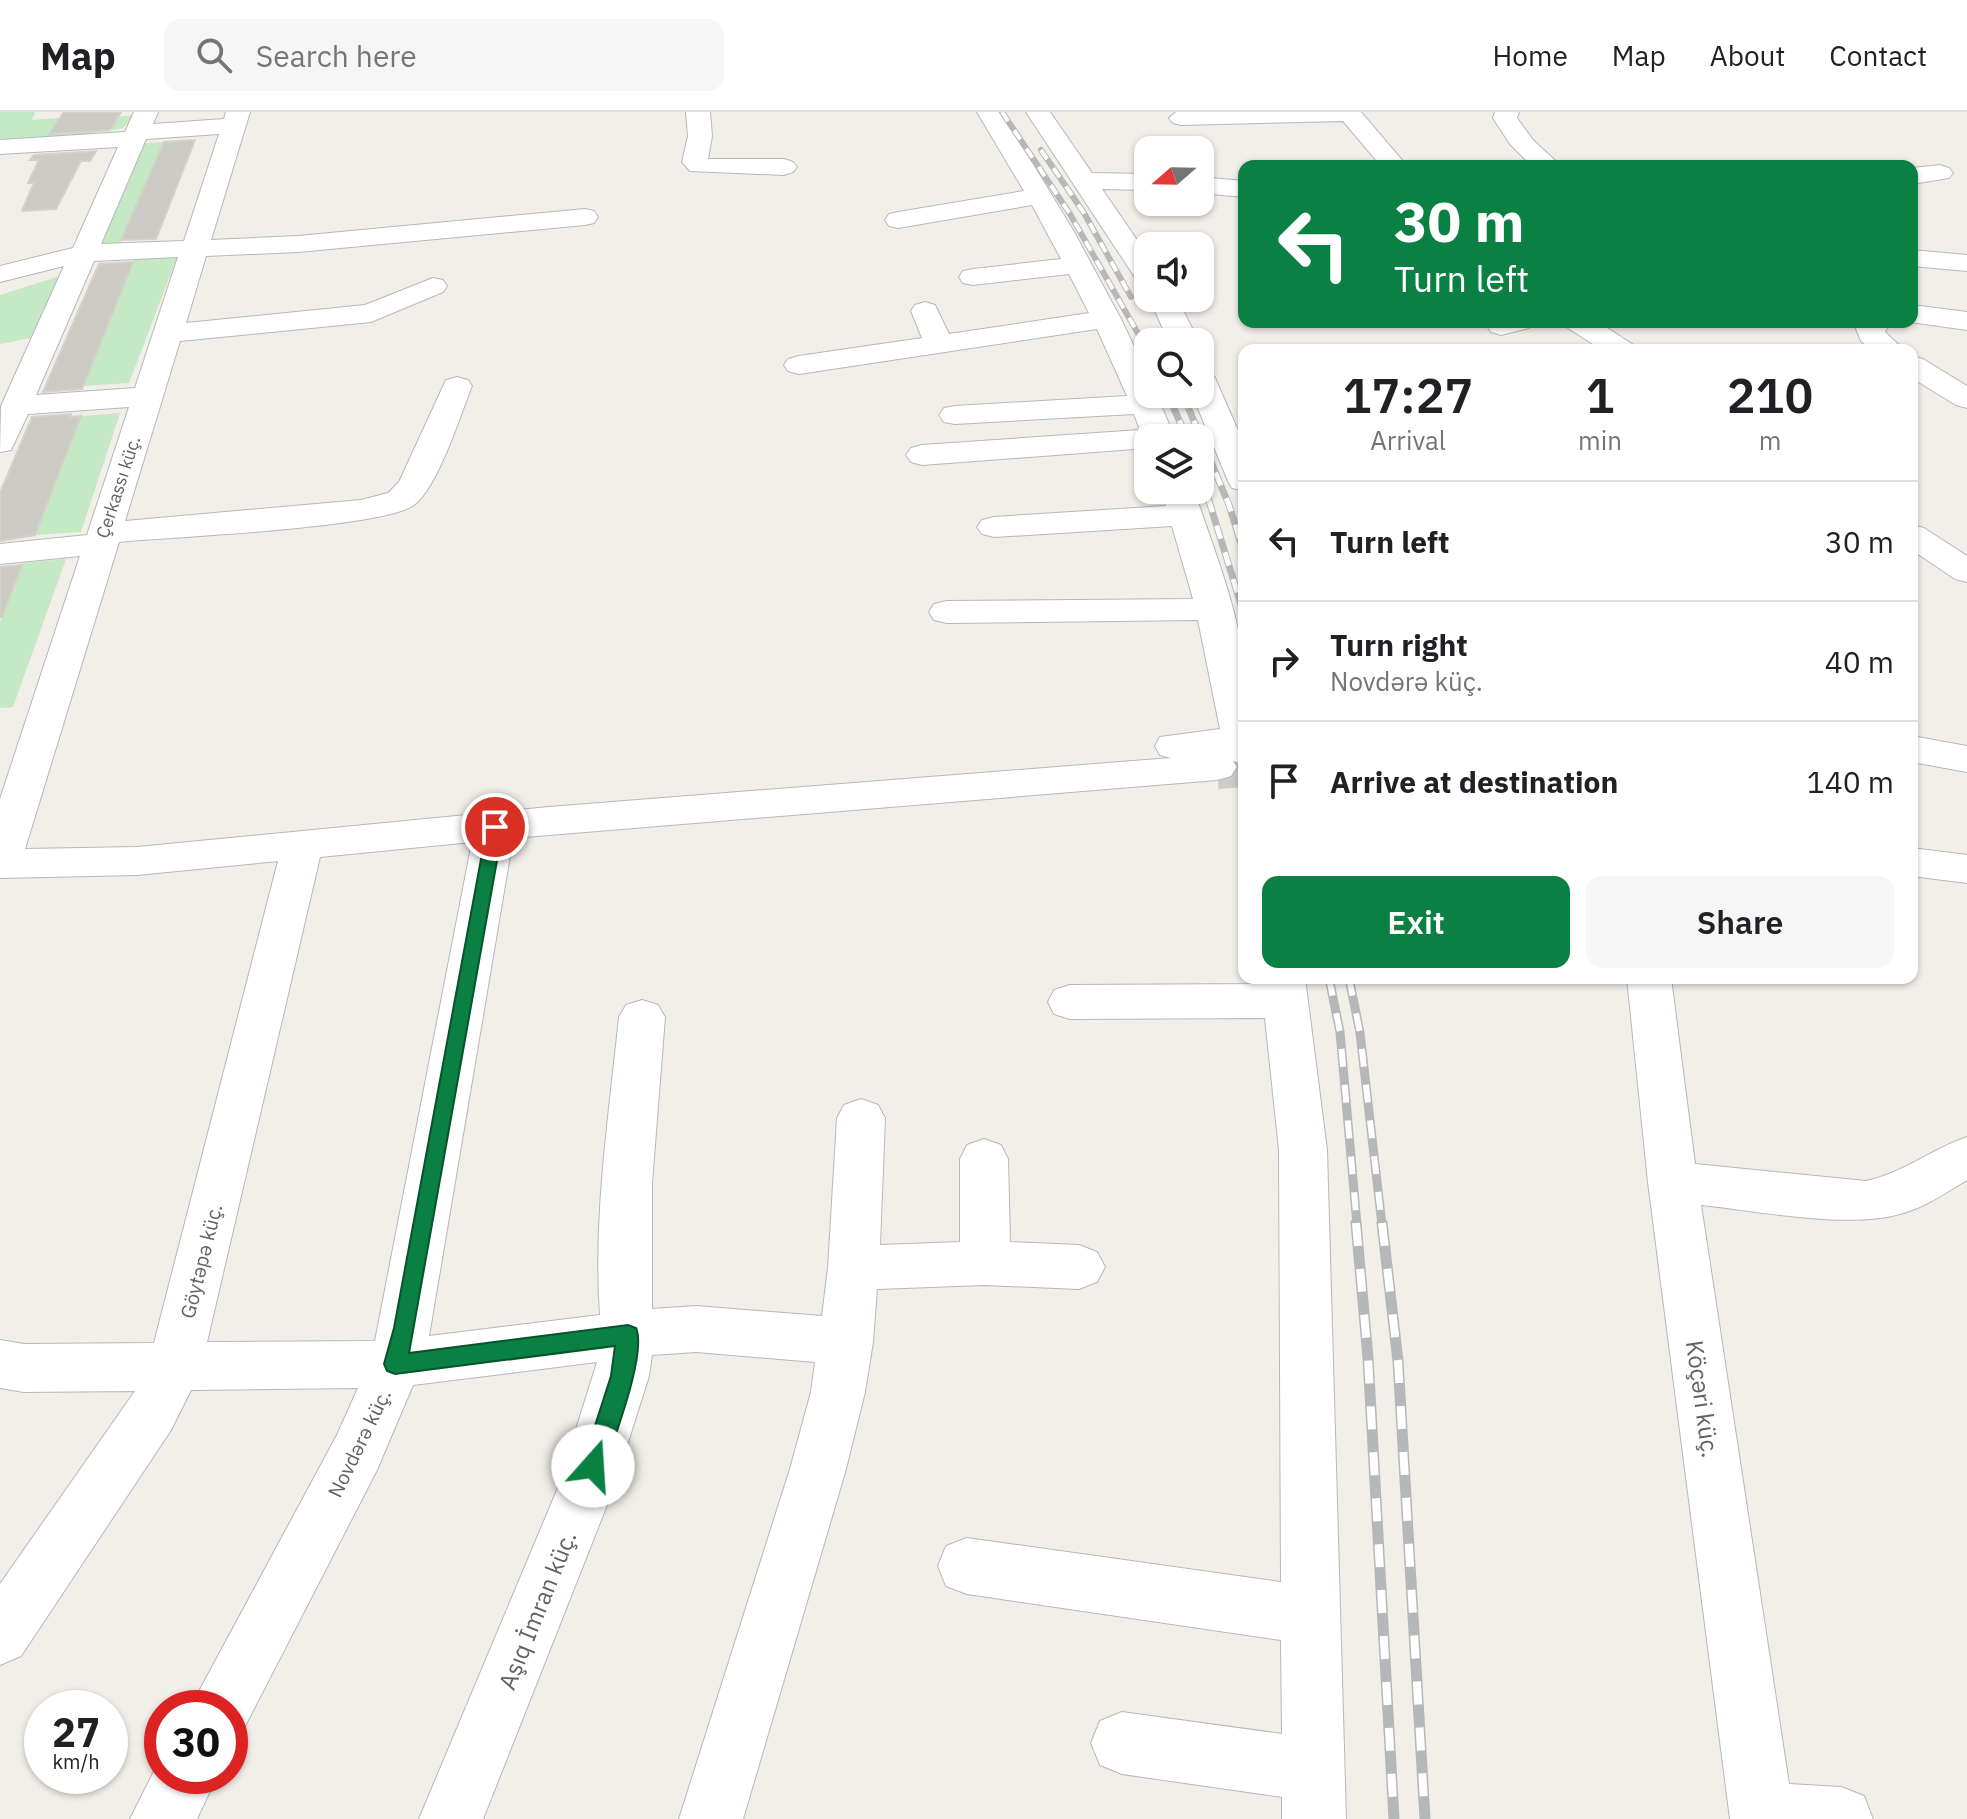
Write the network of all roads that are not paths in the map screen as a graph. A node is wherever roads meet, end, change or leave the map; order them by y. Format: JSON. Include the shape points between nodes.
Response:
{"nodes":[{"id":1,"x":698,"y":112,"type":"edge"},
{"id":2,"x":989,"y":112,"type":"edge"},
{"id":3,"x":1040,"y":112,"type":"edge"},
{"id":4,"x":1507,"y":112,"type":"edge"},
{"id":5,"x":1349,"y":113,"type":"edge"},
{"id":6,"x":1181,"y":118,"type":"dead end"},
{"id":7,"x":236,"y":119,"type":"edge"},
{"id":8,"x":139,"y":127,"type":"edge"},
{"id":9,"x":0,"y":147,"type":"edge"},
{"id":10,"x":1389,"y":160,"type":"edge"},
{"id":11,"x":1540,"y":160,"type":"edge"},
{"id":12,"x":784,"y":167,"type":"dead end"},
{"id":13,"x":1940,"y":173,"type":"dead end"},
{"id":14,"x":1918,"y":175,"type":"edge"},
{"id":15,"x":1087,"y":181,"type":"junction"},
{"id":16,"x":1134,"y":182,"type":"edge"},
{"id":17,"x":1214,"y":186,"type":"edge"},
{"id":18,"x":1238,"y":188,"type":"edge"},
{"id":19,"x":1039,"y":196,"type":"junction"},
{"id":20,"x":585,"y":217,"type":"dead end"},
{"id":21,"x":898,"y":220,"type":"dead end"},
{"id":22,"x":197,"y":248,"type":"junction"},
{"id":23,"x":84,"y":253,"type":"junction"},
{"id":24,"x":1134,"y":254,"type":"edge"},
{"id":25,"x":1918,"y":259,"type":"edge"},
{"id":26,"x":1967,"y":263,"type":"edge"},
{"id":27,"x":1077,"y":265,"type":"junction"},
{"id":28,"x":0,"y":274,"type":"edge"},
{"id":29,"x":973,"y":277,"type":"dead end"},
{"id":30,"x":433,"y":286,"type":"dead end"},
{"id":31,"x":925,"y":311,"type":"dead end"},
{"id":32,"x":1918,"y":315,"type":"edge"},
{"id":33,"x":1107,"y":319,"type":"junction"},
{"id":34,"x":1967,"y":321,"type":"edge"},
{"id":35,"x":1587,"y":328,"type":"edge"},
{"id":36,"x":1871,"y":328,"type":"edge"},
{"id":37,"x":168,"y":333,"type":"junction"},
{"id":38,"x":939,"y":344,"type":"junction"},
{"id":39,"x":1613,"y":344,"type":"edge"},
{"id":40,"x":1882,"y":344,"type":"edge"},
{"id":41,"x":799,"y":365,"type":"dead end"},
{"id":42,"x":1918,"y":369,"type":"edge"},
{"id":43,"x":1134,"y":378,"type":"edge"},
{"id":44,"x":457,"y":386,"type":"dead end"},
{"id":45,"x":147,"y":396,"type":"junction"},
{"id":46,"x":1967,"y":399,"type":"edge"},
{"id":47,"x":1134,"y":405,"type":"edge"},
{"id":48,"x":16,"y":406,"type":"junction"},
{"id":49,"x":1213,"y":408,"type":"edge"},
{"id":50,"x":955,"y":415,"type":"dead end"},
{"id":51,"x":1134,"y":440,"type":"edge"},
{"id":52,"x":0,"y":443,"type":"edge"},
{"id":53,"x":922,"y":455,"type":"dead end"},
{"id":54,"x":1238,"y":467,"type":"edge"},
{"id":55,"x":1167,"y":504,"type":"edge"},
{"id":56,"x":1183,"y":504,"type":"edge"},
{"id":57,"x":994,"y":527,"type":"dead end"},
{"id":58,"x":101,"y":539,"type":"junction"},
{"id":59,"x":1918,"y":539,"type":"edge"},
{"id":60,"x":0,"y":554,"type":"edge"},
{"id":61,"x":1967,"y":572,"type":"edge"},
{"id":62,"x":1214,"y":609,"type":"junction"},
{"id":63,"x":947,"y":612,"type":"dead end"},
{"id":64,"x":1918,"y":750,"type":"edge"},
{"id":65,"x":1967,"y":759,"type":"edge"},
{"id":66,"x":1237,"y":761,"type":"edge"},
{"id":67,"x":495,"y":827,"type":"junction"},
{"id":68,"x":303,"y":844,"type":"junction"},
{"id":69,"x":0,"y":863,"type":"edge"},
{"id":70,"x":1918,"y":863,"type":"edge"},
{"id":71,"x":1967,"y":869,"type":"edge"},
{"id":72,"x":1650,"y":984,"type":"edge"},
{"id":73,"x":1285,"y":990,"type":"edge"},
{"id":74,"x":1070,"y":1002,"type":"dead end"},
{"id":75,"x":642,"y":1017,"type":"dead end"},
{"id":76,"x":861,"y":1118,"type":"dead end"},
{"id":77,"x":1967,"y":1157,"type":"edge"},
{"id":78,"x":984,"y":1159,"type":"dead end"},
{"id":79,"x":1673,"y":1182,"type":"junction"},
{"id":80,"x":985,"y":1263,"type":"junction"},
{"id":81,"x":1079,"y":1267,"type":"dead end"},
{"id":82,"x":854,"y":1268,"type":"junction"},
{"id":83,"x":628,"y":1335,"type":"junction"},
{"id":84,"x":847,"y":1342,"type":"junction"},
{"id":85,"x":0,"y":1364,"type":"edge"},
{"id":86,"x":395,"y":1364,"type":"junction"},
{"id":87,"x":175,"y":1367,"type":"junction"},
{"id":88,"x":967,"y":1566,"type":"dead end"},
{"id":89,"x":1311,"y":1615,"type":"junction"},
{"id":90,"x":0,"y":1635,"type":"edge"},
{"id":91,"x":231,"y":1690,"type":"edge"},
{"id":92,"x":1122,"y":1743,"type":"dead end"},
{"id":93,"x":175,"y":1794,"type":"edge"},
{"id":94,"x":1314,"y":1794,"type":"edge"},
{"id":95,"x":1761,"y":1817,"type":"edge"},
{"id":96,"x":162,"y":1819,"type":"edge"},
{"id":97,"x":451,"y":1819,"type":"edge"},
{"id":98,"x":711,"y":1819,"type":"edge"},
{"id":99,"x":1841,"y":1819,"type":"edge"}],
"edges":[{"from":1,"to":12,"type":"street","via":[[699,166]]},
{"from":2,"to":19,"type":"street"},
{"from":3,"to":15,"type":"street"},
{"from":4,"to":11,"type":"street","via":[[1515,136]]},
{"from":5,"to":6,"type":"street"},
{"from":5,"to":10,"type":"street"},
{"from":7,"to":8,"type":"street"},
{"from":7,"to":22,"type":"street","name":"Çerkassı küç."},
{"from":8,"to":9,"type":"street"},
{"from":8,"to":23,"type":"street"},
{"from":13,"to":14,"type":"street"},
{"from":15,"to":16,"type":"street"},
{"from":15,"to":24,"type":"street"},
{"from":17,"to":18,"type":"street"},
{"from":19,"to":21,"type":"street"},
{"from":19,"to":27,"type":"street"},
{"from":20,"to":22,"type":"street","via":[[298,244]]},
{"from":22,"to":23,"type":"street"},
{"from":22,"to":37,"type":"street","name":"Çerkassı küç."},
{"from":23,"to":28,"type":"street"},
{"from":23,"to":48,"type":"street"},
{"from":25,"to":26,"type":"street"},
{"from":27,"to":29,"type":"street"},
{"from":27,"to":33,"type":"street"},
{"from":30,"to":37,"type":"street","via":[[371,313]]},
{"from":31,"to":38,"type":"street"},
{"from":32,"to":34,"type":"street"},
{"from":33,"to":38,"type":"street"},
{"from":33,"to":43,"type":"street"},
{"from":35,"to":39,"type":"street"},
{"from":36,"to":40,"type":"street"},
{"from":37,"to":45,"type":"street","name":"Çerkassı küç."},
{"from":38,"to":41,"type":"street"},
{"from":42,"to":46,"type":"street"},
{"from":44,"to":58,"type":"street","via":[[414,486],[400,500],[362,510]]},
{"from":45,"to":48,"type":"street"},
{"from":45,"to":58,"type":"street","name":"Çerkassı küç."},
{"from":47,"to":50,"type":"street"},
{"from":48,"to":52,"type":"street"},
{"from":49,"to":54,"type":"street"},
{"from":51,"to":53,"type":"street"},
{"from":55,"to":57,"type":"street"},
{"from":56,"to":62,"type":"street"},
{"from":58,"to":60,"type":"street"},
{"from":58,"to":69,"type":"street","name":"Çerkassı küç."},
{"from":59,"to":61,"type":"street"},
{"from":62,"to":63,"type":"street"},
{"from":62,"to":66,"type":"street"},
{"from":64,"to":65,"type":"street"},
{"from":66,"to":67,"type":"street","via":[[685,824],[549,821]]},
{"from":67,"to":68,"type":"street"},
{"from":67,"to":86,"type":"street","name":"Novdərə küç."},
{"from":68,"to":69,"type":"street","via":[[96,864]]},
{"from":68,"to":87,"type":"street","name":"Göytəpə küç."},
{"from":70,"to":71,"type":"street"},
{"from":72,"to":79,"type":"street","name":"Köçəri küç."},
{"from":73,"to":74,"type":"street"},
{"from":73,"to":89,"type":"street","via":[[1303,1150]]},
{"from":75,"to":83,"type":"street","name":"Aşıq İmran küç.","via":[[627,1183]]},
{"from":76,"to":82,"type":"street"},
{"from":77,"to":79,"type":"street","via":[[1900,1194],[1866,1201]]},
{"from":78,"to":80,"type":"street"},
{"from":79,"to":95,"type":"street","name":"Köçəri küç."},
{"from":80,"to":81,"type":"street"},
{"from":80,"to":82,"type":"street"},
{"from":82,"to":84,"type":"street"},
{"from":83,"to":84,"type":"street","via":[[696,1329]]},
{"from":83,"to":86,"type":"street"},
{"from":83,"to":97,"type":"street","name":"Aşıq İmran küç.","via":[[622,1376],[585,1490]]},
{"from":84,"to":98,"type":"street","via":[[818,1469]]},
{"from":85,"to":87,"type":"street"},
{"from":86,"to":87,"type":"street"},
{"from":86,"to":91,"type":"street","name":"Novdərə küç.","via":[[357,1452]]},
{"from":87,"to":90,"type":"street","name":"Göytəpə küç.","via":[[152,1413]]},
{"from":88,"to":89,"type":"street"},
{"from":89,"to":94,"type":"street"},
{"from":92,"to":94,"type":"street"},
{"from":93,"to":96,"type":"street"},
{"from":95,"to":99,"type":"street"}]}
